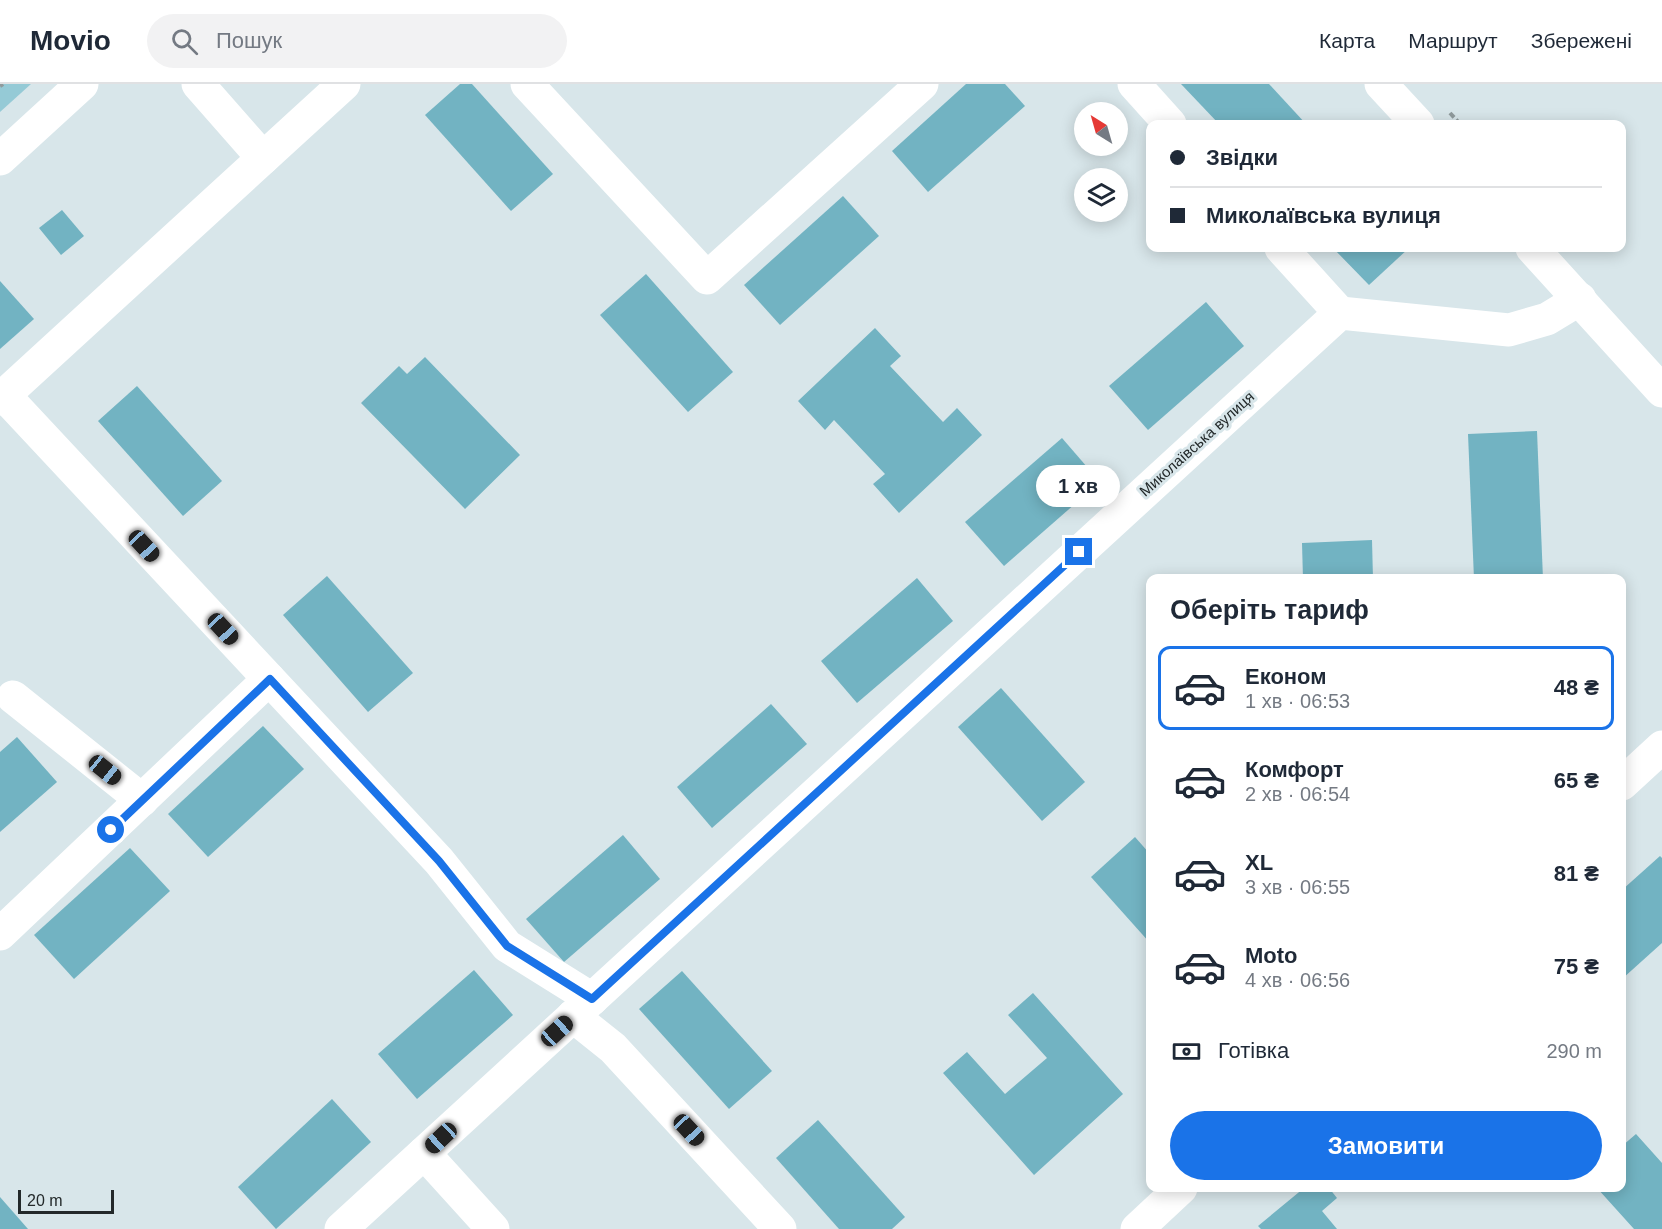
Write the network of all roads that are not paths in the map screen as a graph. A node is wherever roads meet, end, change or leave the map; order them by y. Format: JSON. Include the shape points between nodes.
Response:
{"nodes":[{"id":1,"x":82,"y":84,"type":"edge"},
{"id":2,"x":198,"y":84,"type":"edge"},
{"id":3,"x":344,"y":84,"type":"edge"},
{"id":4,"x":527,"y":84,"type":"edge"},
{"id":5,"x":922,"y":84,"type":"edge"},
{"id":6,"x":1134,"y":84,"type":"edge"},
{"id":7,"x":1381,"y":84,"type":"edge"},
{"id":8,"x":1166,"y":120,"type":"edge"},
{"id":9,"x":1414,"y":120,"type":"edge"},
{"id":10,"x":263,"y":158,"type":"junction"},
{"id":11,"x":0,"y":159,"type":"edge"},
{"id":12,"x":1285,"y":252,"type":"edge"},
{"id":13,"x":1536,"y":252,"type":"edge"},
{"id":14,"x":1580,"y":299,"type":"junction"},
{"id":15,"x":1340,"y":313,"type":"junction"},
{"id":16,"x":1662,"y":391,"type":"edge"},
{"id":17,"x":2,"y":397,"type":"edge"},
{"id":18,"x":270,"y":679,"type":"junction"},
{"id":19,"x":4,"y":696,"type":"edge"},
{"id":20,"x":142,"y":800,"type":"junction"},
{"id":21,"x":0,"y":934,"type":"edge"},
{"id":22,"x":583,"y":1008,"type":"junction"},
{"id":23,"x":424,"y":1153,"type":"junction"},
{"id":24,"x":1177,"y":1192,"type":"edge"},
{"id":25,"x":341,"y":1229,"type":"edge"},
{"id":26,"x":493,"y":1229,"type":"edge"},
{"id":27,"x":780,"y":1229,"type":"edge"},
{"id":28,"x":1137,"y":1229,"type":"edge"}],
"edges":[{"from":1,"to":11,"type":"street"},
{"from":2,"to":10,"type":"street"},
{"from":3,"to":10,"type":"street"},
{"from":4,"to":5,"type":"street","via":[[707,278]]},
{"from":6,"to":8,"type":"street"},
{"from":7,"to":9,"type":"street"},
{"from":10,"to":17,"type":"street"},
{"from":12,"to":15,"type":"street"},
{"from":13,"to":14,"type":"street"},
{"from":14,"to":15,"type":"street","via":[[1547,319],[1509,330]]},
{"from":14,"to":16,"type":"street"},
{"from":15,"to":22,"type":"street","name":"Миколаївська вулиця"},
{"from":17,"to":18,"type":"street"},
{"from":18,"to":20,"type":"street"},
{"from":18,"to":22,"type":"street","via":[[439,861],[507,946]]},
{"from":19,"to":20,"type":"street"},
{"from":20,"to":21,"type":"street"},
{"from":22,"to":23,"type":"street","name":"Миколаївська вулиця"},
{"from":22,"to":27,"type":"street","via":[[613,1048]]},
{"from":23,"to":25,"type":"street","name":"Миколаївська вулиця"},
{"from":23,"to":26,"type":"street"},
{"from":24,"to":28,"type":"street"}]}
